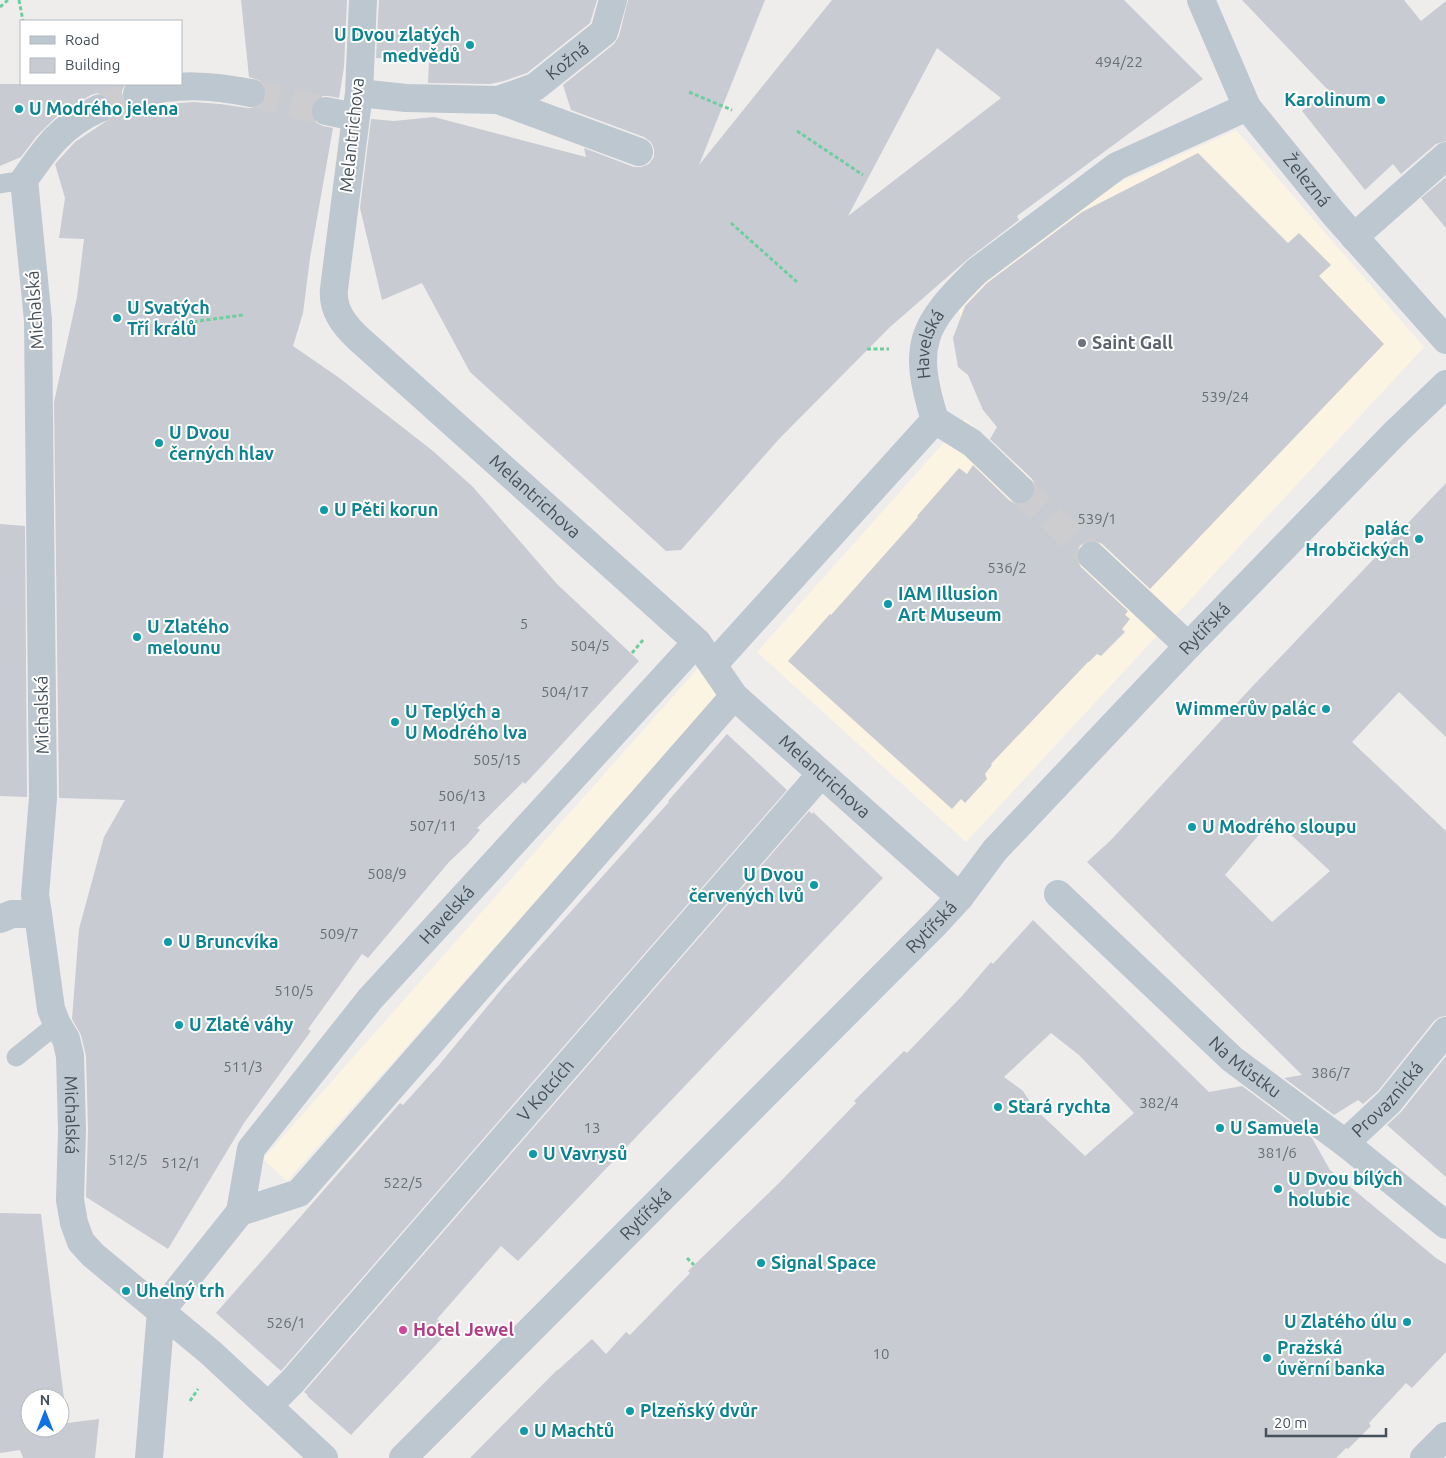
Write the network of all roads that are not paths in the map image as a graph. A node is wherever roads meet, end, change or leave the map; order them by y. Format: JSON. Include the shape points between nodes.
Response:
{"nodes":[{"id":1,"x":363,"y":0,"type":"edge"},
{"id":2,"x":613,"y":0,"type":"edge"},
{"id":3,"x":1201,"y":0,"type":"edge"},
{"id":4,"x":251,"y":93,"type":"tunnel mouth"},
{"id":5,"x":137,"y":94,"type":"tunnel mouth"},
{"id":6,"x":498,"y":100,"type":"junction"},
{"id":7,"x":357,"y":105,"type":"junction"},
{"id":8,"x":1247,"y":107,"type":"junction"},
{"id":9,"x":98,"y":109,"type":"tunnel mouth"},
{"id":10,"x":326,"y":111,"type":"tunnel mouth"},
{"id":11,"x":639,"y":152,"type":"dead end"},
{"id":12,"x":1446,"y":156,"type":"edge"},
{"id":13,"x":12,"y":182,"type":"edge"},
{"id":14,"x":1354,"y":238,"type":"junction"},
{"id":15,"x":1446,"y":340,"type":"edge"},
{"id":16,"x":1446,"y":384,"type":"edge"},
{"id":17,"x":935,"y":420,"type":"junction"},
{"id":18,"x":1020,"y":489,"type":"tunnel mouth"},
{"id":19,"x":1092,"y":556,"type":"tunnel mouth"},
{"id":20,"x":697,"y":642,"type":"junction"},
{"id":21,"x":1188,"y":646,"type":"junction"},
{"id":22,"x":713,"y":665,"type":"junction"},
{"id":23,"x":734,"y":696,"type":"junction"},
{"id":24,"x":821,"y":774,"type":"junction"},
{"id":25,"x":1058,"y":894,"type":"dead end"},
{"id":26,"x":960,"y":897,"type":"junction"},
{"id":27,"x":38,"y":914,"type":"junction"},
{"id":28,"x":0,"y":919,"type":"edge"},
{"id":29,"x":57,"y":1024,"type":"junction"},
{"id":30,"x":1446,"y":1031,"type":"edge"},
{"id":31,"x":16,"y":1057,"type":"dead end"},
{"id":32,"x":1345,"y":1143,"type":"junction"},
{"id":33,"x":240,"y":1212,"type":"junction"},
{"id":34,"x":1446,"y":1225,"type":"edge"},
{"id":35,"x":161,"y":1311,"type":"junction"},
{"id":36,"x":269,"y":1405,"type":"junction"},
{"id":37,"x":1446,"y":1436,"type":"edge"},
{"id":38,"x":149,"y":1458,"type":"edge"},
{"id":39,"x":324,"y":1458,"type":"edge"},
{"id":40,"x":403,"y":1458,"type":"edge"},
{"id":41,"x":1424,"y":1458,"type":"edge"}],
"edges":[{"from":1,"to":7,"type":"street","name":"Melantrichova"},
{"from":2,"to":6,"type":"street","name":"Kožná","via":[[604,32],[535,87]]},
{"from":3,"to":8,"type":"street","name":"Železná"},
{"from":4,"to":5,"type":"street","via":[[204,86]]},
{"from":6,"to":7,"type":"street","name":"Kožná","via":[[406,98]]},
{"from":6,"to":11,"type":"street","name":"Kožná"},
{"from":7,"to":10,"type":"street"},
{"from":7,"to":20,"type":"street","name":"Melantrichova","via":[[334,289],[334,301],[340,316],[359,339]]},
{"from":8,"to":14,"type":"street","name":"Železná"},
{"from":8,"to":17,"type":"street","name":"Havelská","via":[[1117,166],[969,279],[936,316],[923,349],[923,375]]},
{"from":9,"to":13,"type":"street","name":"Michalská","via":[[81,116],[55,138]]},
{"from":12,"to":14,"type":"street"},
{"from":13,"to":27,"type":"street","name":"Michalská","via":[[38,320],[43,798],[36,895]]},
{"from":14,"to":15,"type":"street","name":"Železná"},
{"from":16,"to":21,"type":"street","name":"Rytířská"},
{"from":17,"to":18,"type":"street","via":[[972,443]]},
{"from":17,"to":22,"type":"street"},
{"from":19,"to":21,"type":"street"},
{"from":20,"to":22,"type":"street","name":"Melantrichova"},
{"from":20,"to":33,"type":"street","name":"Havelská","via":[[370,999],[251,1149]]},
{"from":21,"to":26,"type":"street","name":"Rytířská","via":[[995,850]]},
{"from":22,"to":23,"type":"street","name":"Melantrichova"},
{"from":23,"to":24,"type":"street","name":"Melantrichova"},
{"from":23,"to":33,"type":"street","via":[[299,1193]]},
{"from":24,"to":26,"type":"street","name":"Melantrichova"},
{"from":24,"to":36,"type":"street","name":"V Kotcích"},
{"from":25,"to":32,"type":"street","name":"Na Můstku","via":[[1232,1059]]},
{"from":26,"to":40,"type":"street","name":"Rytířská"},
{"from":27,"to":28,"type":"street","via":[[12,914]]},
{"from":27,"to":29,"type":"street","name":"Michalská","via":[[51,1009]]},
{"from":29,"to":31,"type":"lane"},
{"from":29,"to":35,"type":"street","name":"Michalská","via":[[66,1039],[70,1056],[70,1200],[74,1223],[81,1242],[93,1255]]},
{"from":30,"to":32,"type":"street","name":"Provaznická","via":[[1389,1102]]},
{"from":32,"to":34,"type":"street","name":"Na Můstku"},
{"from":33,"to":35,"type":"street","name":"Havelská"},
{"from":35,"to":36,"type":"street"},
{"from":35,"to":38,"type":"street"},
{"from":36,"to":39,"type":"street"},
{"from":37,"to":41,"type":"street"}]}
